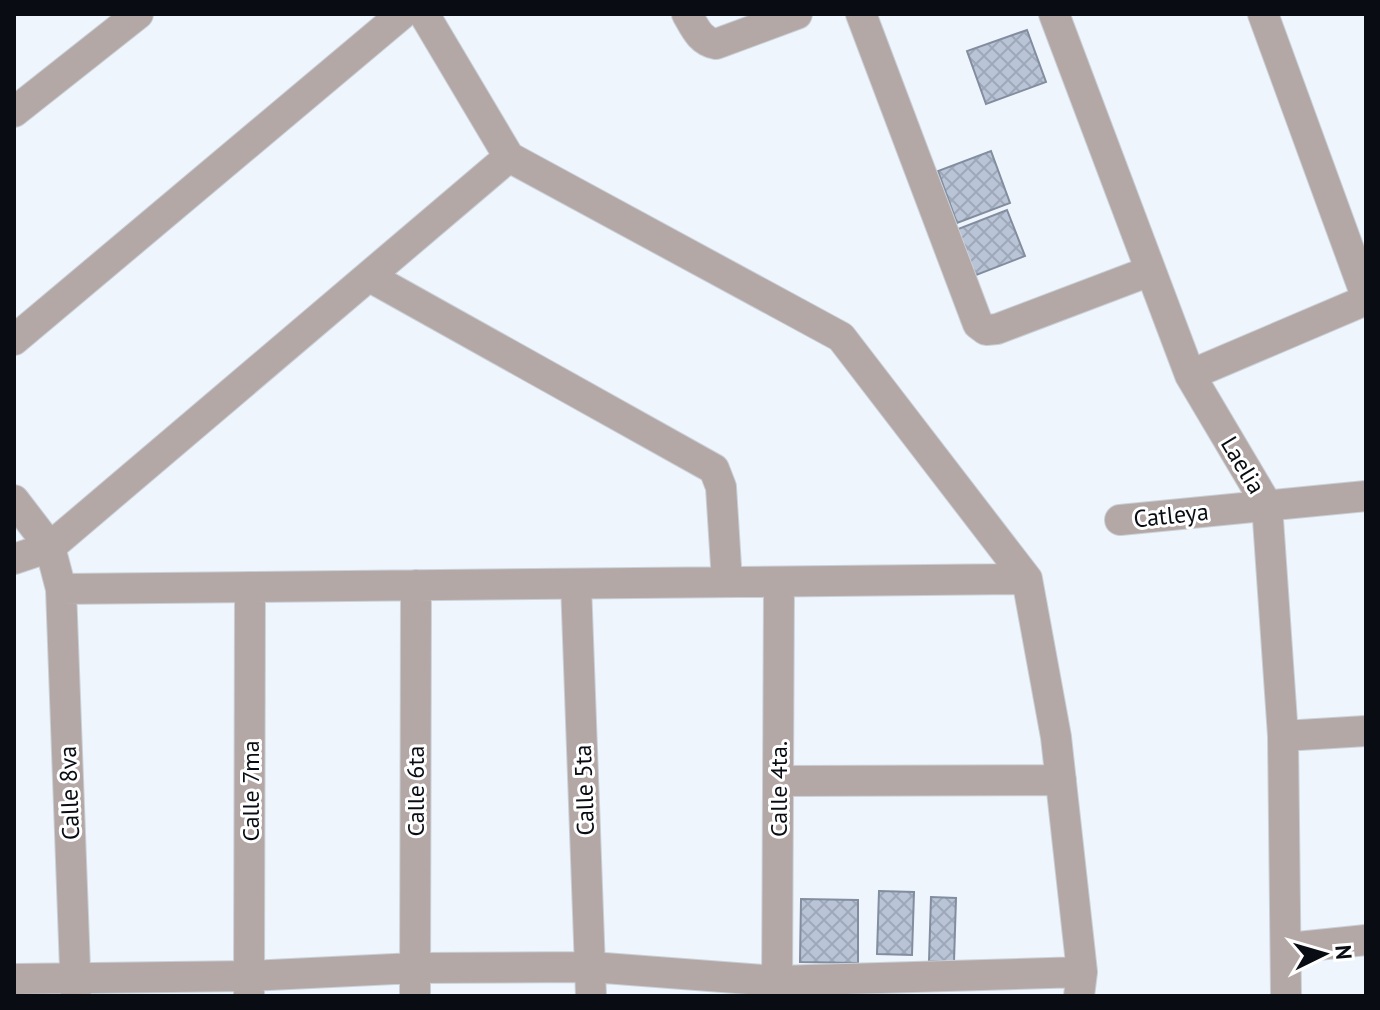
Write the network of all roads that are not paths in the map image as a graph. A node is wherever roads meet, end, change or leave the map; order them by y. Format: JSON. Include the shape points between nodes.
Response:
{"nodes":[{"id":1,"x":138,"y":14,"type":"edge"},
{"id":2,"x":402,"y":14,"type":"edge"},
{"id":3,"x":424,"y":14,"type":"edge"},
{"id":4,"x":687,"y":14,"type":"edge"},
{"id":5,"x":797,"y":14,"type":"edge"},
{"id":6,"x":861,"y":14,"type":"edge"},
{"id":7,"x":1054,"y":14,"type":"edge"},
{"id":8,"x":1263,"y":14,"type":"edge"},
{"id":9,"x":14,"y":112,"type":"edge"},
{"id":10,"x":509,"y":157,"type":"junction"},
{"id":11,"x":1150,"y":271,"type":"junction"},
{"id":12,"x":370,"y":277,"type":"junction"},
{"id":13,"x":1366,"y":298,"type":"edge"},
{"id":14,"x":14,"y":340,"type":"edge"},
{"id":15,"x":1190,"y":375,"type":"junction"},
{"id":16,"x":1366,"y":496,"type":"edge"},
{"id":17,"x":14,"y":500,"type":"edge"},
{"id":18,"x":1267,"y":505,"type":"junction"},
{"id":19,"x":1120,"y":520,"type":"dead end"},
{"id":20,"x":50,"y":547,"type":"junction"},
{"id":21,"x":14,"y":559,"type":"edge"},
{"id":22,"x":1027,"y":579,"type":"junction"},
{"id":23,"x":727,"y":582,"type":"junction"},
{"id":24,"x":779,"y":582,"type":"junction"},
{"id":25,"x":576,"y":584,"type":"junction"},
{"id":26,"x":416,"y":585,"type":"junction"},
{"id":27,"x":250,"y":587,"type":"junction"},
{"id":28,"x":61,"y":589,"type":"junction"},
{"id":29,"x":1366,"y":731,"type":"edge"},
{"id":30,"x":1283,"y":736,"type":"junction"},
{"id":31,"x":1061,"y":780,"type":"junction"},
{"id":32,"x":778,"y":781,"type":"junction"},
{"id":33,"x":1366,"y":940,"type":"edge"},
{"id":34,"x":1288,"y":948,"type":"junction"},
{"id":35,"x":14,"y":979,"type":"edge"},
{"id":36,"x":415,"y":982,"type":"edge"},
{"id":37,"x":591,"y":982,"type":"edge"},
{"id":38,"x":1080,"y":984,"type":"edge"},
{"id":39,"x":249,"y":986,"type":"edge"},
{"id":40,"x":76,"y":988,"type":"edge"},
{"id":41,"x":776,"y":988,"type":"edge"},
{"id":42,"x":1286,"y":996,"type":"edge"}],
"edges":[{"from":1,"to":9,"type":"street"},
{"from":2,"to":14,"type":"street"},
{"from":3,"to":10,"type":"street"},
{"from":4,"to":5,"type":"street","via":[[707,42],[716,44]]},
{"from":6,"to":11,"type":"street","via":[[978,324],[997,329]]},
{"from":7,"to":11,"type":"street","name":"Laelia"},
{"from":8,"to":13,"type":"street"},
{"from":10,"to":12,"type":"street"},
{"from":10,"to":22,"type":"street","via":[[841,337]]},
{"from":11,"to":15,"type":"street","name":"Laelia"},
{"from":12,"to":20,"type":"street"},
{"from":12,"to":23,"type":"street","via":[[714,469],[721,487]]},
{"from":13,"to":15,"type":"street"},
{"from":15,"to":18,"type":"street","name":"Laelia"},
{"from":16,"to":18,"type":"street","name":"Catleya"},
{"from":17,"to":20,"type":"street"},
{"from":18,"to":19,"type":"street","name":"Catleya"},
{"from":18,"to":30,"type":"street","name":"Laelia"},
{"from":20,"to":21,"type":"street"},
{"from":20,"to":28,"type":"street","name":"Calle 8va"},
{"from":22,"to":24,"type":"street"},
{"from":22,"to":31,"type":"street"},
{"from":23,"to":24,"type":"street"},
{"from":23,"to":25,"type":"street"},
{"from":24,"to":32,"type":"street","name":"Calle 4ta."},
{"from":25,"to":26,"type":"street"},
{"from":25,"to":37,"type":"street","name":"Calle 5ta"},
{"from":26,"to":27,"type":"street"},
{"from":26,"to":36,"type":"street","name":"Calle 6ta"},
{"from":27,"to":28,"type":"street"},
{"from":27,"to":39,"type":"street","name":"Calle 7ma"},
{"from":28,"to":40,"type":"street","name":"Calle 8va"},
{"from":29,"to":30,"type":"street"},
{"from":30,"to":34,"type":"street","name":"Laelia"},
{"from":31,"to":32,"type":"street"},
{"from":31,"to":38,"type":"street"},
{"from":32,"to":41,"type":"street","name":"Calle 4ta."},
{"from":33,"to":34,"type":"street"},
{"from":34,"to":42,"type":"street","name":"Laelia"},
{"from":35,"to":40,"type":"street"},
{"from":36,"to":37,"type":"street"},
{"from":36,"to":39,"type":"street"},
{"from":37,"to":41,"type":"street"},
{"from":38,"to":41,"type":"street"},
{"from":39,"to":40,"type":"street"}]}
